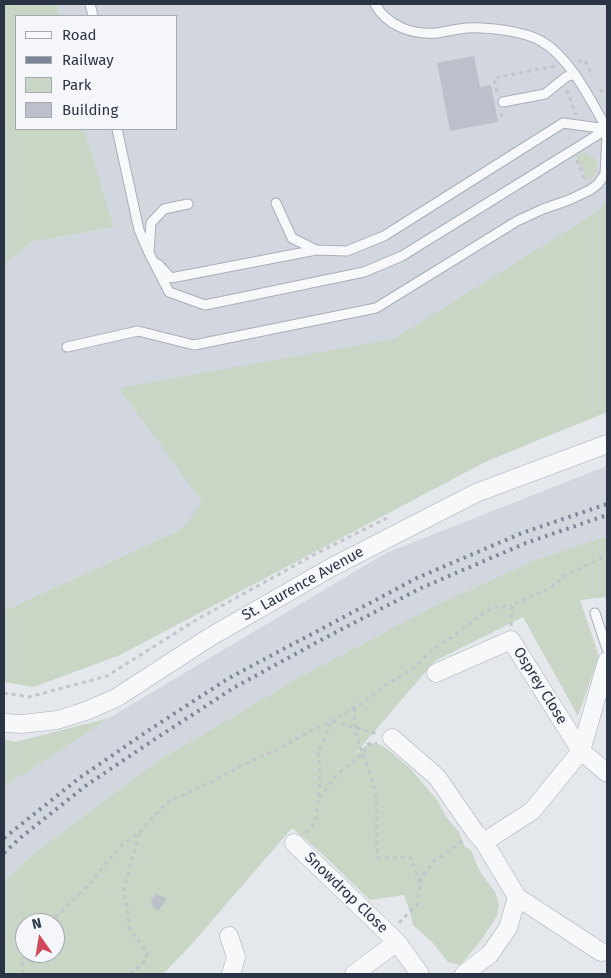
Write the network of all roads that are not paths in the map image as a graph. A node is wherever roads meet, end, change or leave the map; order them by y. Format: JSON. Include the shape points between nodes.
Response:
{"nodes":[{"id":1,"x":375,"y":4,"type":"edge"},
{"id":2,"x":575,"y":74,"type":"junction"},
{"id":3,"x":500,"y":99,"type":"road end"},
{"id":4,"x":607,"y":129,"type":"edge"},
{"id":5,"x":117,"y":130,"type":"edge"},
{"id":6,"x":607,"y":135,"type":"edge"},
{"id":7,"x":276,"y":203,"type":"dead end"},
{"id":8,"x":188,"y":204,"type":"dead end"},
{"id":9,"x":316,"y":250,"type":"junction"},
{"id":10,"x":149,"y":253,"type":"junction"},
{"id":11,"x":67,"y":347,"type":"dead end"},
{"id":12,"x":607,"y":444,"type":"edge"},
{"id":13,"x":595,"y":613,"type":"dead end"},
{"id":14,"x":607,"y":649,"type":"edge"},
{"id":15,"x":607,"y":661,"type":"edge"},
{"id":16,"x":436,"y":673,"type":"dead end"},
{"id":17,"x":4,"y":723,"type":"edge"},
{"id":18,"x":392,"y":738,"type":"road end"},
{"id":19,"x":581,"y":751,"type":"junction"},
{"id":20,"x":607,"y":774,"type":"edge"},
{"id":21,"x":479,"y":837,"type":"junction"},
{"id":22,"x":296,"y":845,"type":"road end"},
{"id":23,"x":518,"y":897,"type":"junction"},
{"id":24,"x":229,"y":936,"type":"dead end"},
{"id":25,"x":392,"y":938,"type":"junction"},
{"id":26,"x":601,"y":952,"type":"dead end"},
{"id":27,"x":231,"y":974,"type":"edge"},
{"id":28,"x":354,"y":974,"type":"edge"},
{"id":29,"x":420,"y":974,"type":"edge"},
{"id":30,"x":464,"y":974,"type":"edge"}],
"edges":[{"from":1,"to":2,"type":"lane","via":[[399,27],[418,32],[488,28],[530,36],[543,42]]},
{"from":2,"to":3,"type":"lane","via":[[545,94]]},
{"from":2,"to":4,"type":"lane"},
{"from":4,"to":9,"type":"lane","via":[[563,123],[384,236],[347,251]]},
{"from":4,"to":10,"type":"lane","via":[[402,256],[364,272],[205,305],[169,292]]},
{"from":5,"to":10,"type":"lane","via":[[139,230]]},
{"from":6,"to":11,"type":"lane","via":[[604,174],[594,188],[517,222],[376,308],[194,345],[138,331]]},
{"from":7,"to":9,"type":"lane","via":[[292,238]]},
{"from":8,"to":10,"type":"lane","via":[[164,209],[151,222]]},
{"from":9,"to":10,"type":"lane","via":[[171,278]]},
{"from":12,"to":17,"type":"street","name":"St. Laurence Avenue","via":[[476,493],[332,566],[210,637],[116,698],[57,720]]},
{"from":13,"to":14,"type":"lane"},
{"from":15,"to":19,"type":"street"},
{"from":16,"to":19,"type":"street","name":"Osprey Close","via":[[511,640]]},
{"from":18,"to":21,"type":"street","via":[[437,777]]},
{"from":19,"to":20,"type":"street","name":"Osprey Close"},
{"from":19,"to":21,"type":"street","via":[[532,810]]},
{"from":21,"to":23,"type":"street"},
{"from":22,"to":25,"type":"street","name":"Snowdrop Close"},
{"from":23,"to":26,"type":"street"},
{"from":23,"to":30,"type":"street","via":[[508,928],[490,954]]},
{"from":24,"to":27,"type":"street","via":[[236,957]]},
{"from":25,"to":28,"type":"street"},
{"from":25,"to":29,"type":"street","name":"Snowdrop Close"}]}
